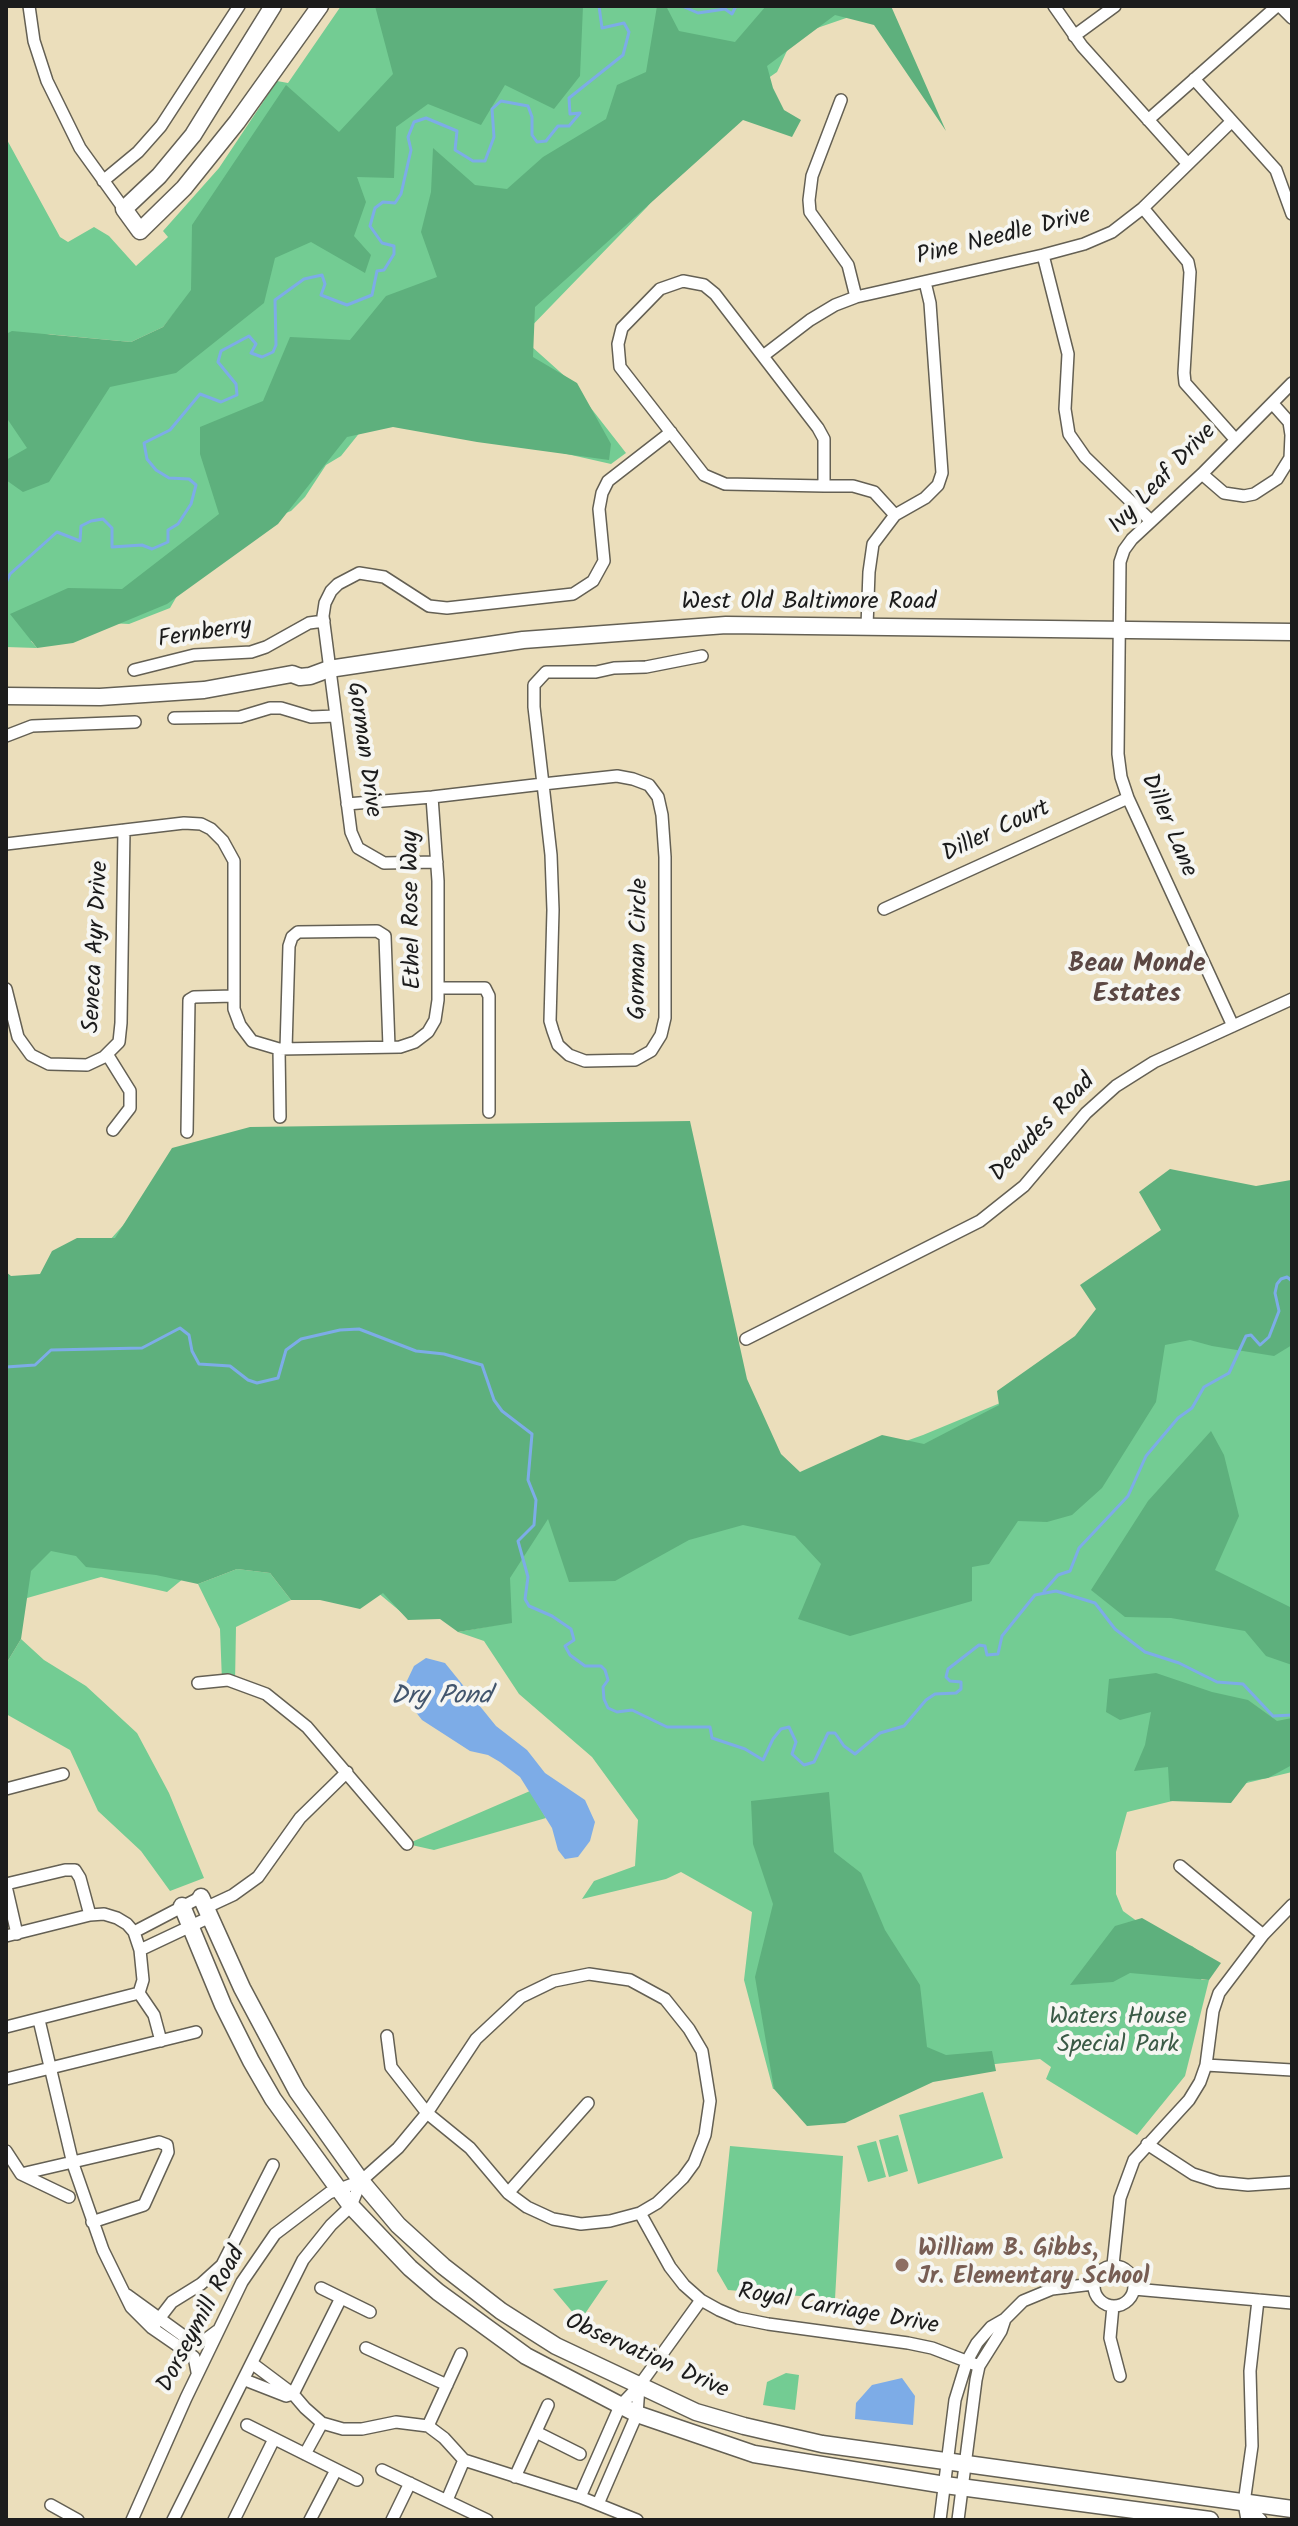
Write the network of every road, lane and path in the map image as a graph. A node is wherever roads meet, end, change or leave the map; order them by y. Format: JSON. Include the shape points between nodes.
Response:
{"nodes":[{"id":1,"x":29,"y":6,"type":"edge"},
{"id":2,"x":239,"y":6,"type":"edge"},
{"id":3,"x":273,"y":6,"type":"edge"},
{"id":4,"x":320,"y":6,"type":"edge"},
{"id":5,"x":1054,"y":6,"type":"edge"},
{"id":6,"x":1115,"y":6,"type":"edge"},
{"id":7,"x":1278,"y":6,"type":"edge"},
{"id":8,"x":1292,"y":18,"type":"edge"},
{"id":9,"x":1074,"y":36,"type":"junction"},
{"id":10,"x":1194,"y":79,"type":"junction"},
{"id":11,"x":841,"y":100,"type":"dead end"},
{"id":12,"x":1148,"y":120,"type":"junction"},
{"id":13,"x":1231,"y":122,"type":"junction"},
{"id":14,"x":1187,"y":163,"type":"junction"},
{"id":15,"x":103,"y":181,"type":"junction"},
{"id":16,"x":1143,"y":208,"type":"junction"},
{"id":17,"x":124,"y":209,"type":"junction"},
{"id":18,"x":1292,"y":214,"type":"edge"},
{"id":19,"x":1043,"y":255,"type":"junction"},
{"id":20,"x":925,"y":282,"type":"junction"},
{"id":21,"x":856,"y":297,"type":"junction"},
{"id":22,"x":763,"y":356,"type":"junction"},
{"id":23,"x":1292,"y":383,"type":"edge"},
{"id":24,"x":1273,"y":404,"type":"junction"},
{"id":25,"x":671,"y":432,"type":"junction"},
{"id":26,"x":1235,"y":439,"type":"junction"},
{"id":27,"x":1202,"y":474,"type":"junction"},
{"id":28,"x":824,"y":486,"type":"junction"},
{"id":29,"x":895,"y":515,"type":"junction"},
{"id":30,"x":1151,"y":521,"type":"junction"},
{"id":31,"x":324,"y":621,"type":"junction"},
{"id":32,"x":867,"y":626,"type":"junction"},
{"id":33,"x":1118,"y":630,"type":"junction"},
{"id":34,"x":1292,"y":632,"type":"edge"},
{"id":35,"x":702,"y":656,"type":"dead end"},
{"id":36,"x":329,"y":669,"type":"junction"},
{"id":37,"x":134,"y":670,"type":"dead end"},
{"id":38,"x":6,"y":696,"type":"edge"},
{"id":39,"x":335,"y":716,"type":"junction"},
{"id":40,"x":174,"y":718,"type":"dead end"},
{"id":41,"x":135,"y":722,"type":"dead end"},
{"id":42,"x":6,"y":736,"type":"edge"},
{"id":43,"x":543,"y":784,"type":"junction"},
{"id":44,"x":432,"y":797,"type":"junction"},
{"id":45,"x":1128,"y":798,"type":"junction"},
{"id":46,"x":347,"y":804,"type":"junction"},
{"id":47,"x":124,"y":830,"type":"junction"},
{"id":48,"x":6,"y":844,"type":"edge"},
{"id":49,"x":437,"y":862,"type":"junction"},
{"id":50,"x":884,"y":909,"type":"dead end"},
{"id":51,"x":439,"y":988,"type":"junction"},
{"id":52,"x":6,"y":989,"type":"edge"},
{"id":53,"x":234,"y":996,"type":"junction"},
{"id":54,"x":1292,"y":999,"type":"edge"},
{"id":55,"x":1233,"y":1026,"type":"junction"},
{"id":56,"x":389,"y":1047,"type":"junction"},
{"id":57,"x":283,"y":1049,"type":"junction"},
{"id":58,"x":107,"y":1054,"type":"junction"},
{"id":59,"x":489,"y":1112,"type":"dead end"},
{"id":60,"x":280,"y":1117,"type":"dead end"},
{"id":61,"x":113,"y":1130,"type":"dead end"},
{"id":62,"x":187,"y":1132,"type":"dead end"},
{"id":63,"x":746,"y":1339,"type":"dead end"},
{"id":64,"x":198,"y":1683,"type":"dead end"},
{"id":65,"x":347,"y":1772,"type":"junction"},
{"id":66,"x":63,"y":1774,"type":"dead end"},
{"id":67,"x":6,"y":1789,"type":"edge"},
{"id":68,"x":407,"y":1844,"type":"dead end"},
{"id":69,"x":1180,"y":1866,"type":"dead end"},
{"id":70,"x":6,"y":1885,"type":"edge"},
{"id":71,"x":1292,"y":1905,"type":"edge"},
{"id":72,"x":182,"y":1906,"type":"junction"},
{"id":73,"x":205,"y":1907,"type":"junction"},
{"id":74,"x":90,"y":1915,"type":"junction"},
{"id":75,"x":191,"y":1925,"type":"junction"},
{"id":76,"x":134,"y":1932,"type":"junction"},
{"id":77,"x":12,"y":1935,"type":"edge"},
{"id":78,"x":1263,"y":1935,"type":"junction"},
{"id":79,"x":140,"y":1950,"type":"junction"},
{"id":80,"x":139,"y":1993,"type":"junction"},
{"id":81,"x":39,"y":2020,"type":"junction"},
{"id":82,"x":6,"y":2027,"type":"edge"},
{"id":83,"x":196,"y":2032,"type":"dead end"},
{"id":84,"x":387,"y":2036,"type":"dead end"},
{"id":85,"x":161,"y":2041,"type":"junction"},
{"id":86,"x":1206,"y":2065,"type":"junction"},
{"id":87,"x":50,"y":2068,"type":"junction"},
{"id":88,"x":1292,"y":2070,"type":"edge"},
{"id":89,"x":6,"y":2079,"type":"edge"},
{"id":90,"x":588,"y":2103,"type":"dead end"},
{"id":91,"x":427,"y":2113,"type":"junction"},
{"id":92,"x":1147,"y":2144,"type":"junction"},
{"id":93,"x":6,"y":2151,"type":"edge"},
{"id":94,"x":73,"y":2164,"type":"junction"},
{"id":95,"x":273,"y":2165,"type":"dead end"},
{"id":96,"x":21,"y":2174,"type":"junction"},
{"id":97,"x":361,"y":2181,"type":"junction"},
{"id":98,"x":1292,"y":2182,"type":"edge"},
{"id":99,"x":339,"y":2189,"type":"junction"},
{"id":100,"x":508,"y":2193,"type":"junction"},
{"id":101,"x":69,"y":2197,"type":"dead end"},
{"id":102,"x":351,"y":2206,"type":"junction"},
{"id":103,"x":640,"y":2213,"type":"junction"},
{"id":104,"x":92,"y":2222,"type":"junction"},
{"id":105,"x":1113,"y":2265,"type":"junction"},
{"id":106,"x":1093,"y":2284,"type":"junction"},
{"id":107,"x":321,"y":2288,"type":"dead end"},
{"id":108,"x":1134,"y":2289,"type":"junction"},
{"id":109,"x":341,"y":2298,"type":"junction"},
{"id":110,"x":701,"y":2300,"type":"junction"},
{"id":111,"x":1258,"y":2300,"type":"junction"},
{"id":112,"x":1292,"y":2303,"type":"edge"},
{"id":113,"x":1113,"y":2306,"type":"junction"},
{"id":114,"x":370,"y":2312,"type":"dead end"},
{"id":115,"x":1005,"y":2319,"type":"junction"},
{"id":116,"x":156,"y":2324,"type":"junction"},
{"id":117,"x":219,"y":2331,"type":"junction"},
{"id":118,"x":366,"y":2348,"type":"dead end"},
{"id":119,"x":461,"y":2354,"type":"dead end"},
{"id":120,"x":967,"y":2361,"type":"junction"},
{"id":121,"x":253,"y":2364,"type":"junction"},
{"id":122,"x":979,"y":2366,"type":"junction"},
{"id":123,"x":196,"y":2376,"type":"junction"},
{"id":124,"x":1120,"y":2376,"type":"dead end"},
{"id":125,"x":245,"y":2380,"type":"junction"},
{"id":126,"x":447,"y":2385,"type":"junction"},
{"id":127,"x":639,"y":2386,"type":"junction"},
{"id":128,"x":293,"y":2394,"type":"junction"},
{"id":129,"x":548,"y":2405,"type":"dead end"},
{"id":130,"x":620,"y":2406,"type":"junction"},
{"id":131,"x":637,"y":2414,"type":"junction"},
{"id":132,"x":322,"y":2423,"type":"junction"},
{"id":133,"x":247,"y":2425,"type":"dead end"},
{"id":134,"x":428,"y":2426,"type":"junction"},
{"id":135,"x":536,"y":2432,"type":"junction"},
{"id":136,"x":274,"y":2439,"type":"junction"},
{"id":137,"x":305,"y":2454,"type":"junction"},
{"id":138,"x":580,"y":2454,"type":"dead end"},
{"id":139,"x":464,"y":2460,"type":"junction"},
{"id":140,"x":948,"y":2461,"type":"junction"},
{"id":141,"x":965,"y":2464,"type":"junction"},
{"id":142,"x":336,"y":2470,"type":"junction"},
{"id":143,"x":382,"y":2470,"type":"dead end"},
{"id":144,"x":515,"y":2477,"type":"junction"},
{"id":145,"x":357,"y":2480,"type":"dead end"},
{"id":146,"x":410,"y":2483,"type":"junction"},
{"id":147,"x":945,"y":2485,"type":"junction"},
{"id":148,"x":962,"y":2487,"type":"junction"},
{"id":149,"x":580,"y":2497,"type":"junction"},
{"id":150,"x":447,"y":2500,"type":"junction"},
{"id":151,"x":1244,"y":2503,"type":"junction"},
{"id":152,"x":598,"y":2504,"type":"junction"},
{"id":153,"x":1292,"y":2509,"type":"edge"},
{"id":154,"x":472,"y":2517,"type":"edge"},
{"id":155,"x":66,"y":2520,"type":"edge"},
{"id":156,"x":78,"y":2520,"type":"edge"},
{"id":157,"x":132,"y":2520,"type":"edge"},
{"id":158,"x":173,"y":2520,"type":"edge"},
{"id":159,"x":234,"y":2520,"type":"edge"},
{"id":160,"x":310,"y":2520,"type":"edge"},
{"id":161,"x":392,"y":2520,"type":"edge"},
{"id":162,"x":487,"y":2520,"type":"edge"},
{"id":163,"x":637,"y":2520,"type":"edge"},
{"id":164,"x":940,"y":2520,"type":"edge"},
{"id":165,"x":958,"y":2520,"type":"edge"},
{"id":166,"x":1210,"y":2520,"type":"edge"},
{"id":167,"x":1247,"y":2520,"type":"edge"},
{"id":168,"x":1261,"y":2520,"type":"edge"}],
"edges":[{"from":1,"to":15,"type":"street","via":[[47,81]]},
{"from":2,"to":15,"type":"street","via":[[161,126]]},
{"from":3,"to":17,"type":"street","via":[[193,135]]},
{"from":4,"to":17,"type":"street","via":[[184,188],[140,231]]},
{"from":5,"to":9,"type":"street"},
{"from":6,"to":9,"type":"street"},
{"from":7,"to":8,"type":"street"},
{"from":7,"to":10,"type":"street"},
{"from":9,"to":12,"type":"street"},
{"from":10,"to":12,"type":"street"},
{"from":10,"to":13,"type":"street"},
{"from":11,"to":21,"type":"street","via":[[812,176],[809,200],[811,214],[848,265]]},
{"from":12,"to":14,"type":"street"},
{"from":13,"to":14,"type":"street","name":"Pine Needle Drive"},
{"from":13,"to":18,"type":"street","via":[[1276,170]]},
{"from":14,"to":16,"type":"street","name":"Pine Needle Drive"},
{"from":15,"to":17,"type":"street"},
{"from":16,"to":19,"type":"street","name":"Pine Needle Drive","via":[[1112,232]]},
{"from":16,"to":26,"type":"street","via":[[1188,262],[1185,383]]},
{"from":19,"to":20,"type":"street","name":"Pine Needle Drive"},
{"from":19,"to":30,"type":"street","via":[[1068,354],[1069,434],[1085,457]]},
{"from":20,"to":21,"type":"street","name":"Pine Needle Drive"},
{"from":20,"to":29,"type":"street","via":[[942,473],[925,498]]},
{"from":21,"to":22,"type":"street","name":"Pine Needle Drive","via":[[810,320]]},
{"from":22,"to":25,"type":"street","via":[[704,285],[683,281],[660,289],[622,328],[618,344],[620,367]]},
{"from":22,"to":28,"type":"street","via":[[824,439]]},
{"from":23,"to":24,"type":"street","name":"Ivy Leaf Drive"},
{"from":24,"to":26,"type":"street","name":"Ivy Leaf Drive"},
{"from":24,"to":27,"type":"street","via":[[1289,422],[1291,435],[1290,458],[1277,479],[1244,496],[1224,493]]},
{"from":25,"to":28,"type":"street","via":[[704,475],[725,484]]},
{"from":25,"to":31,"type":"street","via":[[608,481],[599,509],[604,561],[593,581],[573,594],[447,608],[429,606],[384,577],[359,573],[331,591]]},
{"from":26,"to":27,"type":"street","name":"Ivy Leaf Drive"},
{"from":27,"to":30,"type":"street","name":"Ivy Leaf Drive"},
{"from":28,"to":29,"type":"street","via":[[874,492]]},
{"from":29,"to":32,"type":"street","via":[[873,544]]},
{"from":30,"to":33,"type":"street","name":"Ivy Leaf Drive","via":[[1124,550],[1120,562]]},
{"from":31,"to":36,"type":"street","name":"Gorman Drive"},
{"from":31,"to":37,"type":"street","name":"Fernberry","via":[[309,623],[251,652],[194,655]]},
{"from":32,"to":33,"type":"street","name":"West Old Baltimore Road"},
{"from":32,"to":36,"type":"street","name":"West Old Baltimore Road","via":[[726,625],[599,633]]},
{"from":33,"to":34,"type":"street","name":"West Old Baltimore Road"},
{"from":33,"to":45,"type":"street","name":"Diller Lane","via":[[1118,754]]},
{"from":35,"to":43,"type":"street","via":[[538,677],[533,693]]},
{"from":36,"to":38,"type":"street","name":"West Old Baltimore Road","via":[[302,667],[292,674],[204,690]]},
{"from":36,"to":39,"type":"street","name":"Gorman Drive"},
{"from":39,"to":40,"type":"street","via":[[270,708],[240,717]]},
{"from":39,"to":46,"type":"street","name":"Gorman Drive"},
{"from":41,"to":42,"type":"street","via":[[32,726]]},
{"from":43,"to":43,"type":"street","name":"Gorman Circle","via":[[617,776],[649,785],[658,797],[665,857],[665,1018],[651,1051],[635,1060],[585,1061],[569,1055],[555,1037],[550,1021],[551,855]]},
{"from":43,"to":44,"type":"street","name":"Gorman Circle"},
{"from":44,"to":46,"type":"street","name":"Gorman Circle"},
{"from":44,"to":49,"type":"street","name":"Ethel Rose Way"},
{"from":45,"to":50,"type":"street","name":"Diller Court"},
{"from":45,"to":55,"type":"street","name":"Diller Lane"},
{"from":46,"to":49,"type":"street","name":"Gorman Drive","via":[[358,848],[370,856],[384,863]]},
{"from":47,"to":48,"type":"street","name":"Ethel Rose Way"},
{"from":47,"to":53,"type":"street","name":"Ethel Rose Way","via":[[201,824],[223,841],[234,861]]},
{"from":47,"to":58,"type":"street","name":"Seneca Ayr Drive","via":[[121,1023],[119,1042]]},
{"from":49,"to":51,"type":"street","name":"Ethel Rose Way"},
{"from":51,"to":56,"type":"street","name":"Ethel Rose Way","via":[[428,1032],[415,1042]]},
{"from":51,"to":59,"type":"street","via":[[485,988],[489,996]]},
{"from":52,"to":58,"type":"street","name":"Seneca Ayr Drive","via":[[18,1037],[31,1055],[49,1064],[87,1065]]},
{"from":53,"to":57,"type":"street","name":"Ethel Rose Way","via":[[240,1025],[252,1041]]},
{"from":53,"to":62,"type":"street","via":[[189,1000]]},
{"from":54,"to":55,"type":"street","name":"Deoudes Road"},
{"from":55,"to":63,"type":"street","name":"Deoudes Road","via":[[1154,1062],[1116,1086],[1024,1186],[980,1221]]},
{"from":56,"to":57,"type":"street","name":"Ethel Rose Way"},
{"from":56,"to":57,"type":"street","via":[[385,936],[377,931],[298,932],[289,946]]},
{"from":57,"to":60,"type":"street"},
{"from":58,"to":61,"type":"street","via":[[130,1091],[130,1108]]},
{"from":64,"to":65,"type":"street","via":[[228,1680],[266,1694],[307,1727]]},
{"from":65,"to":68,"type":"street"},
{"from":65,"to":73,"type":"street","via":[[300,1818],[258,1877]]},
{"from":66,"to":67,"type":"street"},
{"from":69,"to":78,"type":"street"},
{"from":70,"to":74,"type":"street","via":[[75,1870]]},
{"from":70,"to":77,"type":"street"},
{"from":71,"to":78,"type":"street"},
{"from":72,"to":73,"type":"street"},
{"from":72,"to":75,"type":"street","name":"Observation Drive"},
{"from":72,"to":76,"type":"street"},
{"from":73,"to":75,"type":"street"},
{"from":73,"to":97,"type":"street","name":"Observation Drive","via":[[297,2091]]},
{"from":74,"to":76,"type":"street","via":[[117,1918]]},
{"from":74,"to":77,"type":"street"},
{"from":75,"to":79,"type":"street"},
{"from":75,"to":99,"type":"street","name":"Observation Drive","via":[[251,2061]]},
{"from":76,"to":79,"type":"street"},
{"from":78,"to":86,"type":"street","via":[[1219,1993]]},
{"from":79,"to":80,"type":"street"},
{"from":80,"to":81,"type":"street"},
{"from":80,"to":85,"type":"street","via":[[154,2015]]},
{"from":81,"to":82,"type":"street"},
{"from":81,"to":87,"type":"street"},
{"from":83,"to":85,"type":"street"},
{"from":84,"to":91,"type":"street","via":[[391,2067]]},
{"from":85,"to":87,"type":"street"},
{"from":86,"to":88,"type":"street"},
{"from":86,"to":92,"type":"street","via":[[1189,2100]]},
{"from":87,"to":89,"type":"street"},
{"from":87,"to":94,"type":"street"},
{"from":90,"to":100,"type":"street"},
{"from":91,"to":97,"type":"street","name":"Dorseymill Road"},
{"from":91,"to":100,"type":"street","via":[[470,2148]]},
{"from":91,"to":103,"type":"street","via":[[476,2039],[521,1997],[554,1981],[589,1974],[630,1980],[665,1999],[689,2029],[702,2051],[710,2101],[694,2163],[672,2191]]},
{"from":92,"to":98,"type":"street","via":[[1193,2174],[1218,2182]]},
{"from":92,"to":105,"type":"street","via":[[1134,2160],[1120,2198]]},
{"from":93,"to":96,"type":"street"},
{"from":94,"to":96,"type":"street"},
{"from":94,"to":104,"type":"street"},
{"from":94,"to":104,"type":"street","via":[[159,2142],[167,2145],[144,2205]]},
{"from":95,"to":116,"type":"street","via":[[222,2265],[172,2302]]},
{"from":96,"to":101,"type":"street"},
{"from":97,"to":99,"type":"street","name":"Dorseymill Road"},
{"from":97,"to":102,"type":"street","name":"Dorseymill Road"},
{"from":97,"to":127,"type":"street","name":"Observation Drive","via":[[398,2225],[501,2311],[556,2346]]},
{"from":99,"to":102,"type":"street","name":"Observation Drive"},
{"from":99,"to":117,"type":"street","name":"Dorseymill Road","via":[[275,2234],[242,2282]]},
{"from":100,"to":103,"type":"street","via":[[553,2219],[581,2224]]},
{"from":102,"to":121,"type":"street","name":"Dorseymill Road","via":[[303,2260]]},
{"from":102,"to":130,"type":"street","name":"Observation Drive","via":[[438,2292],[526,2356]]},
{"from":103,"to":110,"type":"street","name":"Royal Carriage Drive","via":[[670,2267]]},
{"from":104,"to":116,"type":"street","via":[[131,2307]]},
{"from":105,"to":106,"type":"street","via":[[1101,2270]]},
{"from":105,"to":108,"type":"street","via":[[1128,2272]]},
{"from":106,"to":113,"type":"street","via":[[1099,2301]]},
{"from":106,"to":115,"type":"street","via":[[1038,2294]]},
{"from":107,"to":109,"type":"street"},
{"from":108,"to":111,"type":"street"},
{"from":108,"to":113,"type":"street","via":[[1126,2303]]},
{"from":109,"to":114,"type":"street"},
{"from":109,"to":128,"type":"street"},
{"from":110,"to":120,"type":"street","name":"Royal Carriage Drive","via":[[738,2318],[908,2343]]},
{"from":110,"to":127,"type":"street"},
{"from":111,"to":112,"type":"street"},
{"from":111,"to":151,"type":"street","via":[[1250,2371],[1252,2446]]},
{"from":113,"to":124,"type":"street","via":[[1110,2338]]},
{"from":115,"to":120,"type":"street","via":[[991,2327]]},
{"from":115,"to":122,"type":"street"},
{"from":116,"to":117,"type":"street","via":[[197,2341]]},
{"from":116,"to":123,"type":"street","via":[[194,2357]]},
{"from":117,"to":123,"type":"street","name":"Dorseymill Road"},
{"from":118,"to":126,"type":"street"},
{"from":119,"to":126,"type":"street"},
{"from":120,"to":122,"type":"street","name":"Royal Carriage Drive"},
{"from":120,"to":140,"type":"street","via":[[955,2400]]},
{"from":121,"to":125,"type":"street","name":"Dorseymill Road"},
{"from":121,"to":128,"type":"street"},
{"from":122,"to":141,"type":"street"},
{"from":123,"to":157,"type":"street","name":"Dorseymill Road"},
{"from":125,"to":128,"type":"street"},
{"from":125,"to":158,"type":"street","name":"Dorseymill Road"},
{"from":126,"to":134,"type":"street"},
{"from":127,"to":130,"type":"street"},
{"from":127,"to":131,"type":"street"},
{"from":127,"to":140,"type":"street","name":"Observation Drive","via":[[696,2412],[744,2426],[822,2444]]},
{"from":128,"to":132,"type":"street"},
{"from":129,"to":135,"type":"street"},
{"from":130,"to":131,"type":"street","name":"Observation Drive"},
{"from":130,"to":149,"type":"street"},
{"from":131,"to":147,"type":"street","name":"Observation Drive","via":[[754,2454]]},
{"from":131,"to":152,"type":"street"},
{"from":132,"to":134,"type":"street","via":[[343,2429],[396,2422]]},
{"from":132,"to":137,"type":"street"},
{"from":133,"to":136,"type":"street"},
{"from":134,"to":139,"type":"street"},
{"from":135,"to":138,"type":"street"},
{"from":135,"to":144,"type":"street"},
{"from":136,"to":137,"type":"street"},
{"from":136,"to":159,"type":"street"},
{"from":137,"to":142,"type":"street"},
{"from":139,"to":144,"type":"street"},
{"from":139,"to":150,"type":"street"},
{"from":140,"to":141,"type":"street","name":"Observation Drive"},
{"from":140,"to":147,"type":"street"},
{"from":141,"to":148,"type":"street"},
{"from":141,"to":151,"type":"street","name":"Observation Drive"},
{"from":142,"to":145,"type":"street"},
{"from":142,"to":160,"type":"street"},
{"from":143,"to":146,"type":"street"},
{"from":144,"to":149,"type":"street"},
{"from":146,"to":150,"type":"street"},
{"from":146,"to":161,"type":"street"},
{"from":147,"to":148,"type":"street","name":"Observation Drive"},
{"from":147,"to":164,"type":"street"},
{"from":148,"to":165,"type":"street"},
{"from":148,"to":166,"type":"street","name":"Observation Drive"},
{"from":149,"to":152,"type":"street"},
{"from":150,"to":154,"type":"street"},
{"from":151,"to":153,"type":"street","name":"Observation Drive"},
{"from":151,"to":167,"type":"street"},
{"from":151,"to":168,"type":"street"},
{"from":152,"to":163,"type":"street"},
{"from":154,"to":162,"type":"street"},
{"from":155,"to":156,"type":"street","via":[[51,2505]]}]}
